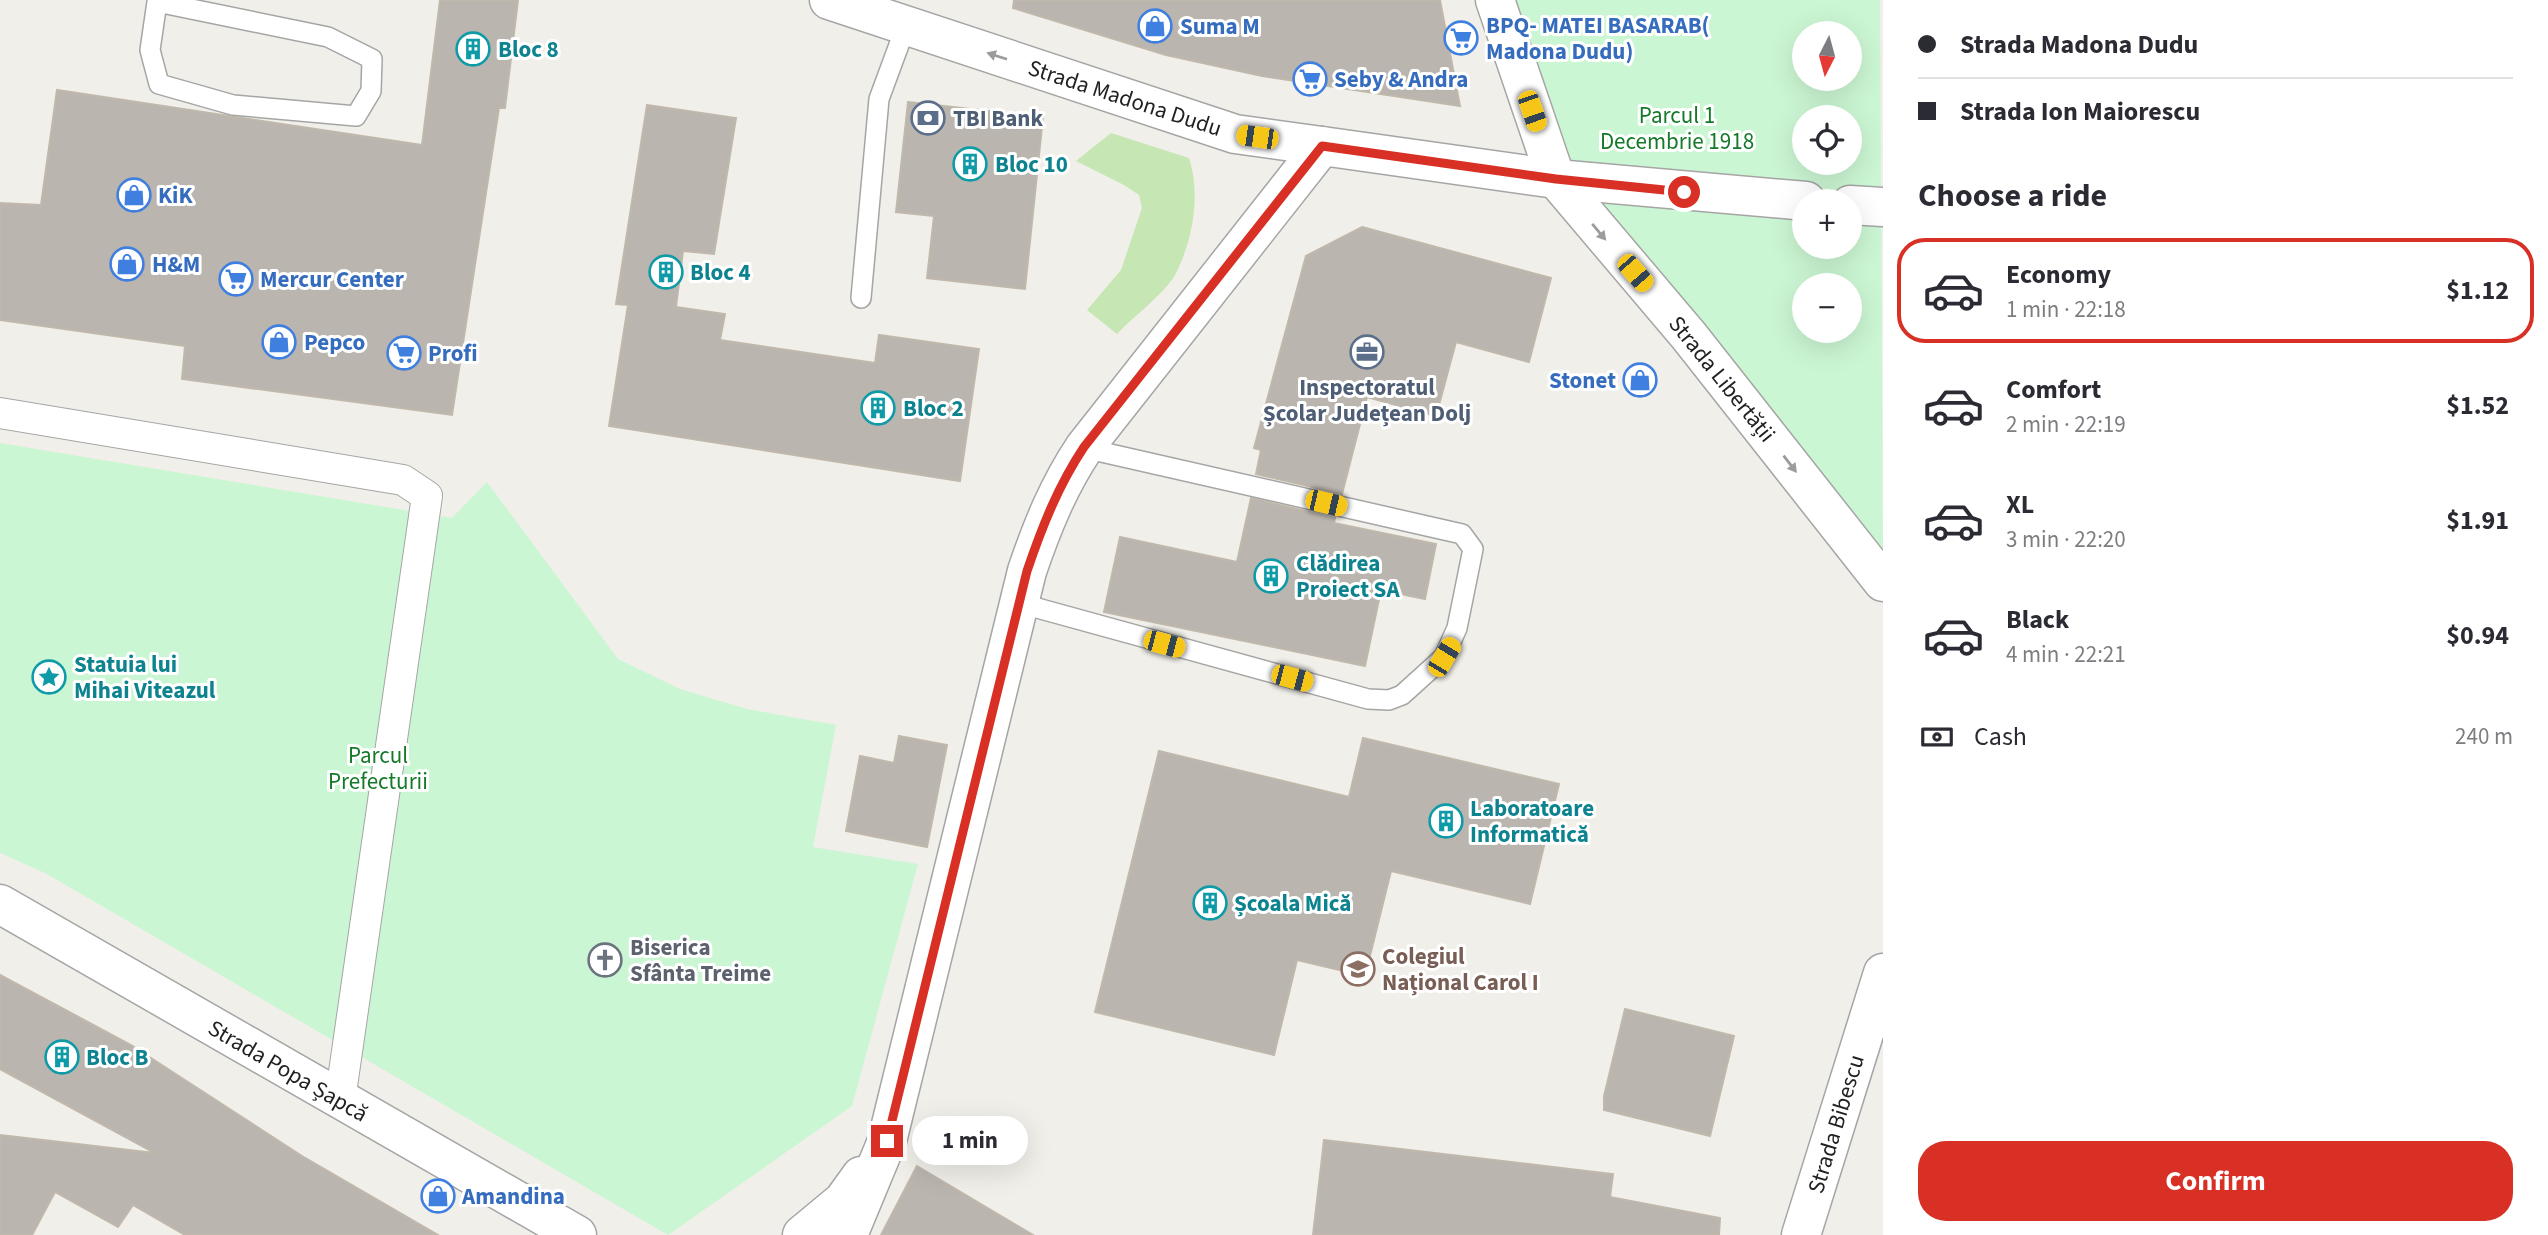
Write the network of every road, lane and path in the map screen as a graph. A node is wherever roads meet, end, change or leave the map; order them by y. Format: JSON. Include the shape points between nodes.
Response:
{"nodes":[{"id":1,"x":829,"y":0,"type":"edge"},
{"id":2,"x":1496,"y":0,"type":"edge"},
{"id":3,"x":158,"y":1,"type":"edge"},
{"id":4,"x":906,"y":26,"type":"junction"},
{"id":5,"x":1322,"y":146,"type":"junction"},
{"id":6,"x":1556,"y":179,"type":"junction"},
{"id":7,"x":1792,"y":200,"type":"edge"},
{"id":8,"x":1862,"y":206,"type":"edge"},
{"id":9,"x":1883,"y":207,"type":"edge"},
{"id":10,"x":861,"y":298,"type":"dead end"},
{"id":11,"x":0,"y":413,"type":"edge"},
{"id":12,"x":1084,"y":447,"type":"junction"},
{"id":13,"x":1883,"y":582,"type":"edge"},
{"id":14,"x":1019,"y":603,"type":"junction"},
{"id":15,"x":0,"y":904,"type":"edge"},
{"id":16,"x":1883,"y":973,"type":"edge"},
{"id":17,"x":340,"y":1100,"type":"junction"},
{"id":18,"x":887,"y":1141,"type":"junction"},
{"id":19,"x":577,"y":1235,"type":"edge"},
{"id":20,"x":802,"y":1235,"type":"edge"},
{"id":21,"x":848,"y":1235,"type":"edge"},
{"id":22,"x":1801,"y":1235,"type":"edge"}],
"edges":[{"from":1,"to":4,"type":"street","name":"Strada Madona Dudu"},
{"from":2,"to":6,"type":"street"},
{"from":3,"to":3,"type":"lane","via":[[150,50],[159,84],[233,105],[356,116],[371,91],[372,59],[328,37]]},
{"from":5,"to":4,"type":"street","name":"Strada Madona Dudu","one_way":true,"via":[[1235,134]]},
{"from":4,"to":10,"type":"lane","via":[[879,99]]},
{"from":5,"to":6,"type":"street","name":"Strada Madona Dudu"},
{"from":5,"to":12,"type":"street"},
{"from":6,"to":7,"type":"street","name":"Strada Madona Dudu"},
{"from":6,"to":13,"type":"street","name":"Strada Libertății","one_way":true,"via":[[1689,336]]},
{"from":8,"to":9,"type":"street"},
{"from":11,"to":17,"type":"street","via":[[403,480],[427,496]]},
{"from":12,"to":14,"type":"street","via":[[1049,509]]},
{"from":12,"to":14,"type":"lane","via":[[1462,534],[1473,549],[1453,640],[1444,657],[1389,701]]},
{"from":14,"to":18,"type":"street"},
{"from":15,"to":17,"type":"street","name":"Strada Popa Șapcă"},
{"from":16,"to":22,"type":"street","name":"Strada Bibescu"},
{"from":17,"to":19,"type":"street","name":"Strada Popa Șapcă"},
{"from":18,"to":20,"type":"street","via":[[843,1201]]},
{"from":18,"to":21,"type":"street"}]}
